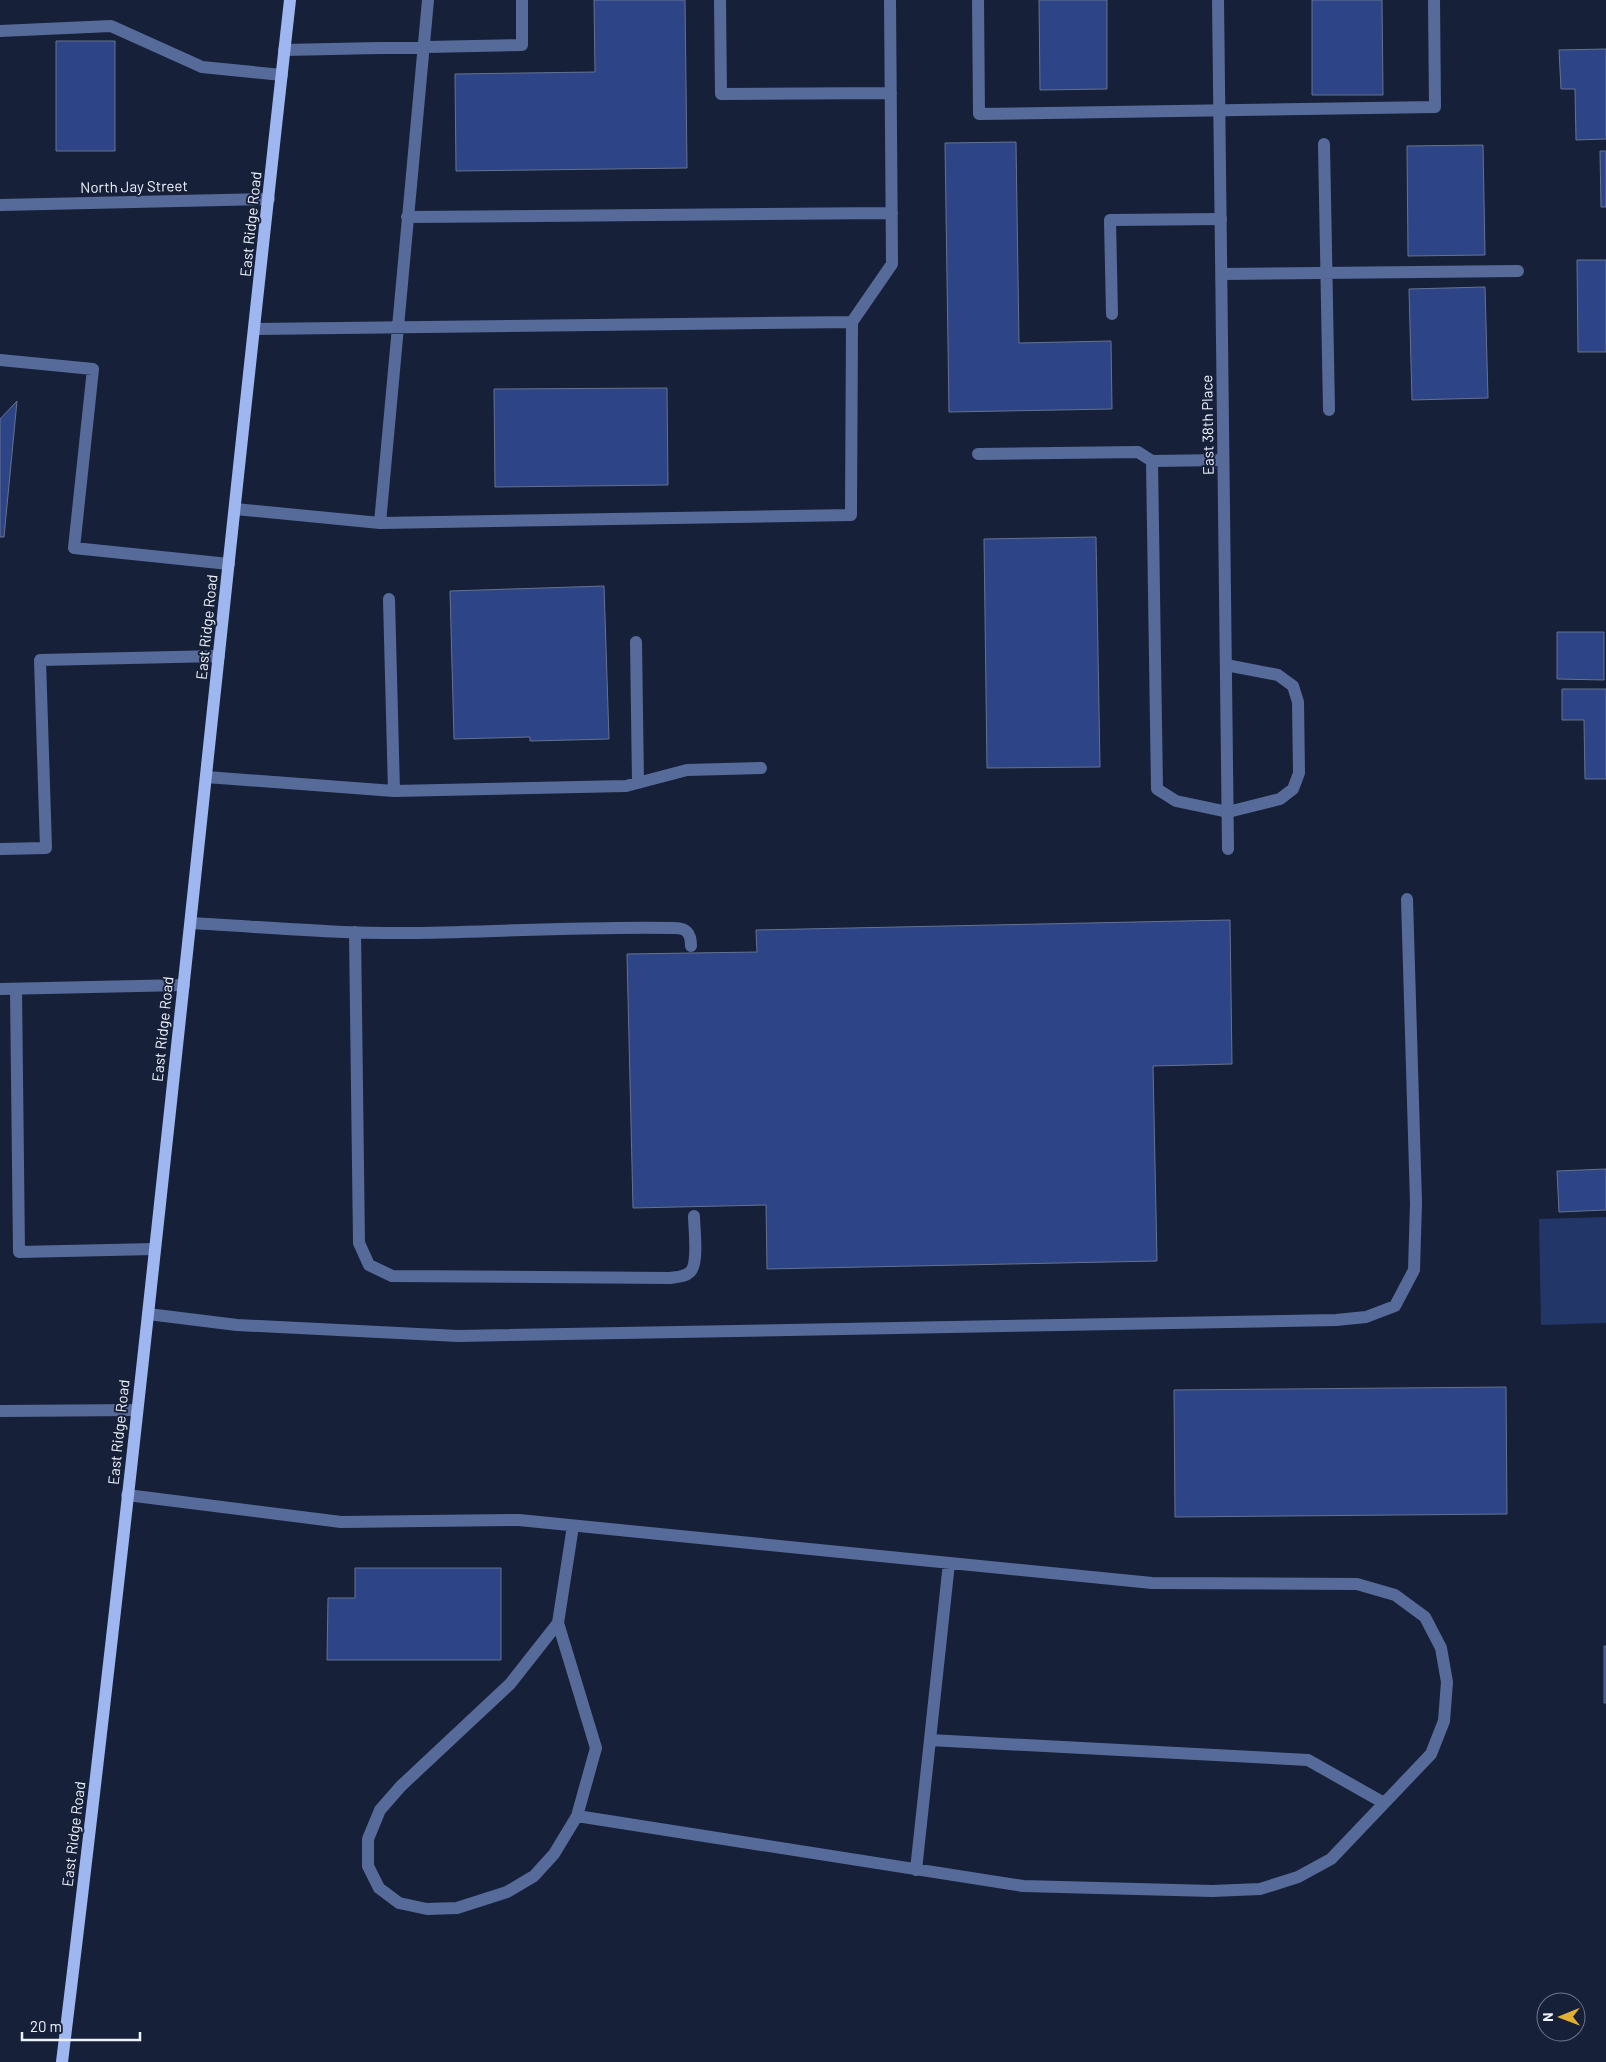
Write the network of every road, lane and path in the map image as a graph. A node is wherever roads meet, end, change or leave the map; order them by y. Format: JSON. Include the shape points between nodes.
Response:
{"nodes":[{"id":1,"x":290,"y":0,"type":"edge"},
{"id":2,"x":428,"y":0,"type":"edge"},
{"id":3,"x":522,"y":0,"type":"edge"},
{"id":4,"x":720,"y":0,"type":"edge"},
{"id":5,"x":890,"y":0,"type":"edge"},
{"id":6,"x":978,"y":0,"type":"edge"},
{"id":7,"x":1218,"y":0,"type":"edge"},
{"id":8,"x":1434,"y":0,"type":"edge"},
{"id":9,"x":0,"y":31,"type":"edge"},
{"id":10,"x":424,"y":47,"type":"junction"},
{"id":11,"x":284,"y":50,"type":"junction"},
{"id":12,"x":282,"y":76,"type":"junction"},
{"id":13,"x":891,"y":93,"type":"junction"},
{"id":14,"x":1219,"y":110,"type":"junction"},
{"id":15,"x":1324,"y":144,"type":"dead end"},
{"id":16,"x":269,"y":199,"type":"junction"},
{"id":17,"x":0,"y":205,"type":"edge"},
{"id":18,"x":892,"y":213,"type":"junction"},
{"id":19,"x":407,"y":217,"type":"junction"},
{"id":20,"x":1221,"y":219,"type":"junction"},
{"id":21,"x":1518,"y":271,"type":"dead end"},
{"id":22,"x":1327,"y":273,"type":"junction"},
{"id":23,"x":1222,"y":274,"type":"junction"},
{"id":24,"x":1112,"y":314,"type":"dead end"},
{"id":25,"x":852,"y":322,"type":"junction"},
{"id":26,"x":397,"y":327,"type":"junction"},
{"id":27,"x":254,"y":329,"type":"junction"},
{"id":28,"x":0,"y":360,"type":"edge"},
{"id":29,"x":1329,"y":410,"type":"dead end"},
{"id":30,"x":978,"y":454,"type":"dead end"},
{"id":31,"x":1224,"y":460,"type":"junction"},
{"id":32,"x":1152,"y":461,"type":"junction"},
{"id":33,"x":235,"y":509,"type":"junction"},
{"id":34,"x":380,"y":523,"type":"junction"},
{"id":35,"x":229,"y":564,"type":"junction"},
{"id":36,"x":389,"y":599,"type":"dead end"},
{"id":37,"x":636,"y":642,"type":"dead end"},
{"id":38,"x":219,"y":656,"type":"junction"},
{"id":39,"x":1226,"y":665,"type":"junction"},
{"id":40,"x":761,"y":768,"type":"dead end"},
{"id":41,"x":206,"y":776,"type":"junction"},
{"id":42,"x":638,"y":783,"type":"junction"},
{"id":43,"x":394,"y":791,"type":"junction"},
{"id":44,"x":1228,"y":812,"type":"junction"},
{"id":45,"x":0,"y":848,"type":"edge"},
{"id":46,"x":1228,"y":849,"type":"dead end"},
{"id":47,"x":1407,"y":899,"type":"dead end"},
{"id":48,"x":190,"y":923,"type":"junction"},
{"id":49,"x":355,"y":932,"type":"junction"},
{"id":50,"x":691,"y":946,"type":"dead end"},
{"id":51,"x":184,"y":985,"type":"junction"},
{"id":52,"x":0,"y":989,"type":"edge"},
{"id":53,"x":16,"y":989,"type":"junction"},
{"id":54,"x":694,"y":1216,"type":"dead end"},
{"id":55,"x":154,"y":1249,"type":"junction"},
{"id":56,"x":148,"y":1314,"type":"junction"},
{"id":57,"x":137,"y":1410,"type":"junction"},
{"id":58,"x":0,"y":1412,"type":"edge"},
{"id":59,"x":127,"y":1495,"type":"junction"},
{"id":60,"x":573,"y":1526,"type":"junction"},
{"id":61,"x":948,"y":1563,"type":"junction"},
{"id":62,"x":558,"y":1623,"type":"junction"},
{"id":63,"x":930,"y":1740,"type":"junction"},
{"id":64,"x":1384,"y":1803,"type":"junction"},
{"id":65,"x":577,"y":1816,"type":"junction"},
{"id":66,"x":916,"y":1870,"type":"junction"},
{"id":67,"x":62,"y":2062,"type":"edge"}],
"edges":[{"from":1,"to":11,"type":"main road","name":"East Ridge Road"},
{"from":2,"to":10,"type":"street"},
{"from":3,"to":10,"type":"street","via":[[522,45]]},
{"from":4,"to":13,"type":"street","via":[[721,94]]},
{"from":5,"to":13,"type":"street"},
{"from":6,"to":14,"type":"street","via":[[979,114]]},
{"from":7,"to":14,"type":"street","name":"East 38th Place"},
{"from":8,"to":14,"type":"street","via":[[1434,107]]},
{"from":9,"to":12,"type":"street","via":[[111,26],[202,67]]},
{"from":10,"to":11,"type":"street"},
{"from":10,"to":19,"type":"street"},
{"from":11,"to":12,"type":"main road","name":"East Ridge Road"},
{"from":12,"to":16,"type":"main road","name":"East Ridge Road"},
{"from":13,"to":18,"type":"street"},
{"from":14,"to":20,"type":"street","name":"East 38th Place"},
{"from":15,"to":22,"type":"street"},
{"from":16,"to":17,"type":"street","name":"North Jay Street"},
{"from":16,"to":27,"type":"main road","name":"East Ridge Road"},
{"from":18,"to":19,"type":"street"},
{"from":18,"to":25,"type":"street","via":[[892,264]]},
{"from":19,"to":26,"type":"street"},
{"from":20,"to":23,"type":"street","name":"East 38th Place"},
{"from":20,"to":24,"type":"street","via":[[1110,220]]},
{"from":21,"to":22,"type":"street"},
{"from":22,"to":23,"type":"street"},
{"from":22,"to":29,"type":"street"},
{"from":23,"to":31,"type":"street","name":"East 38th Place"},
{"from":25,"to":26,"type":"street"},
{"from":25,"to":34,"type":"street","via":[[851,515]]},
{"from":26,"to":27,"type":"street"},
{"from":26,"to":34,"type":"street"},
{"from":27,"to":33,"type":"main road","name":"East Ridge Road"},
{"from":28,"to":35,"type":"street","via":[[93,369],[74,548]]},
{"from":30,"to":32,"type":"street","via":[[1138,452]]},
{"from":31,"to":32,"type":"street"},
{"from":31,"to":39,"type":"street","name":"East 38th Place"},
{"from":32,"to":44,"type":"street","via":[[1158,789],[1176,801]]},
{"from":33,"to":34,"type":"street"},
{"from":33,"to":35,"type":"main road","name":"East Ridge Road"},
{"from":35,"to":38,"type":"main road","name":"East Ridge Road"},
{"from":36,"to":43,"type":"street"},
{"from":37,"to":42,"type":"street"},
{"from":38,"to":41,"type":"main road","name":"East Ridge Road"},
{"from":38,"to":45,"type":"street","via":[[40,660],[46,848]]},
{"from":39,"to":44,"type":"street","name":"East 38th Place"},
{"from":39,"to":44,"type":"street","via":[[1278,675],[1293,686],[1298,702],[1299,773],[1292,789],[1280,800]]},
{"from":40,"to":42,"type":"street","via":[[687,770]]},
{"from":41,"to":43,"type":"street"},
{"from":41,"to":48,"type":"main road","name":"East Ridge Road"},
{"from":42,"to":43,"type":"street","via":[[626,786]]},
{"from":44,"to":46,"type":"street","name":"East 38th Place"},
{"from":47,"to":56,"type":"street","via":[[1416,1203],[1414,1270],[1396,1306],[1366,1317],[458,1336],[237,1325]]},
{"from":48,"to":49,"type":"street"},
{"from":48,"to":51,"type":"main road","name":"East Ridge Road"},
{"from":49,"to":50,"type":"street","via":[[605,926],[682,928],[688,931]]},
{"from":49,"to":54,"type":"street","via":[[358,1243],[369,1265],[392,1276],[682,1276],[690,1272],[695,1263]]},
{"from":51,"to":53,"type":"street"},
{"from":51,"to":55,"type":"main road","name":"East Ridge Road"},
{"from":52,"to":53,"type":"street"},
{"from":53,"to":55,"type":"street","via":[[19,1252]]},
{"from":55,"to":56,"type":"main road","name":"East Ridge Road"},
{"from":56,"to":57,"type":"main road","name":"East Ridge Road"},
{"from":57,"to":58,"type":"street"},
{"from":57,"to":59,"type":"main road","name":"East Ridge Road"},
{"from":59,"to":60,"type":"street","via":[[341,1522],[519,1520]]},
{"from":59,"to":67,"type":"main road","name":"East Ridge Road"},
{"from":60,"to":61,"type":"street"},
{"from":60,"to":62,"type":"street"},
{"from":61,"to":63,"type":"street"},
{"from":61,"to":64,"type":"street","via":[[1152,1583],[1357,1584],[1395,1595],[1425,1617],[1441,1648],[1447,1682],[1444,1721],[1431,1754]]},
{"from":62,"to":65,"type":"street","via":[[596,1748]]},
{"from":62,"to":65,"type":"street","via":[[510,1684],[401,1786],[380,1810],[368,1839],[368,1866],[379,1888],[399,1903],[427,1908],[457,1908],[508,1892],[534,1876],[554,1854]]},
{"from":63,"to":64,"type":"street","via":[[1308,1760]]},
{"from":63,"to":66,"type":"street"},
{"from":64,"to":66,"type":"street","via":[[1331,1859],[1298,1877],[1260,1889],[1212,1891],[1023,1886]]},
{"from":65,"to":66,"type":"street"}]}
